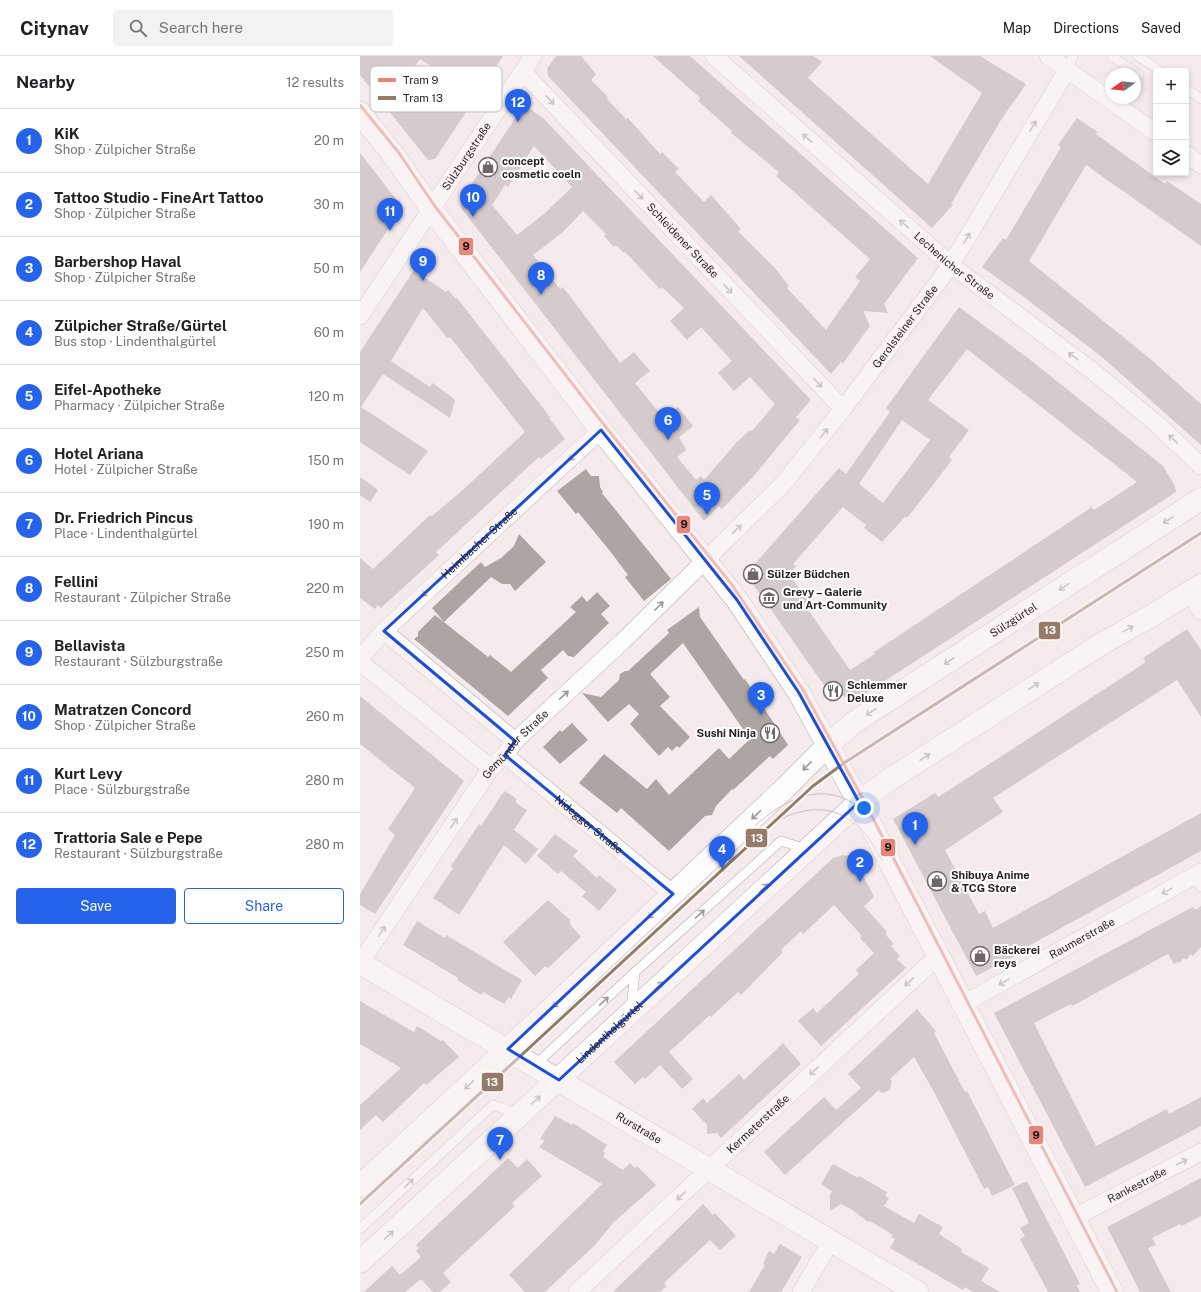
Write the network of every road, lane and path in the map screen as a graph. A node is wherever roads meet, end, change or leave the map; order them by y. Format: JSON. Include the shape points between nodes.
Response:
{"nodes":[{"id":1,"x":533,"y":56,"type":"edge"},
{"id":2,"x":714,"y":56,"type":"edge"},
{"id":3,"x":1048,"y":56,"type":"edge"},
{"id":4,"x":1112,"y":56,"type":"edge"},
{"id":5,"x":1138,"y":56,"type":"edge"},
{"id":6,"x":1070,"y":63,"type":"edge"},
{"id":7,"x":1129,"y":68,"type":"edge"},
{"id":8,"x":1156,"y":68,"type":"edge"},
{"id":9,"x":523,"y":72,"type":"junction"},
{"id":10,"x":1189,"y":91,"type":"edge"},
{"id":11,"x":1201,"y":99,"type":"edge"},
{"id":12,"x":502,"y":104,"type":"edge"},
{"id":13,"x":497,"y":112,"type":"edge"},
{"id":14,"x":360,"y":113,"type":"edge"},
{"id":15,"x":1153,"y":131,"type":"edge"},
{"id":16,"x":1189,"y":156,"type":"edge"},
{"id":17,"x":1201,"y":165,"type":"edge"},
{"id":18,"x":432,"y":210,"type":"junction"},
{"id":19,"x":951,"y":265,"type":"junction"},
{"id":20,"x":360,"y":316,"type":"edge"},
{"id":21,"x":843,"y":409,"type":"junction"},
{"id":22,"x":601,"y":430,"type":"junction"},
{"id":23,"x":1201,"y":466,"type":"edge"},
{"id":24,"x":1201,"y":499,"type":"edge"},
{"id":25,"x":707,"y":558,"type":"junction"},
{"id":26,"x":1195,"y":589,"type":"edge"},
{"id":27,"x":1201,"y":610,"type":"edge"},
{"id":28,"x":384,"y":631,"type":"junction"},
{"id":29,"x":362,"y":652,"type":"edge"},
{"id":30,"x":515,"y":741,"type":"junction"},
{"id":31,"x":828,"y":745,"type":"junction"},
{"id":32,"x":505,"y":755,"type":"junction"},
{"id":33,"x":491,"y":768,"type":"junction"},
{"id":34,"x":859,"y":802,"type":"junction"},
{"id":35,"x":807,"y":849,"type":"junction"},
{"id":36,"x":1199,"y":879,"type":"edge"},
{"id":37,"x":673,"y":894,"type":"junction"},
{"id":38,"x":938,"y":956,"type":"junction"},
{"id":39,"x":360,"y":963,"type":"edge"},
{"id":40,"x":635,"y":972,"type":"junction"},
{"id":41,"x":963,"y":1004,"type":"junction"},
{"id":42,"x":631,"y":1012,"type":"junction"},
{"id":43,"x":508,"y":1049,"type":"junction"},
{"id":44,"x":534,"y":1066,"type":"junction"},
{"id":45,"x":559,"y":1080,"type":"junction"},
{"id":46,"x":519,"y":1114,"type":"junction"},
{"id":47,"x":1201,"y":1152,"type":"edge"},
{"id":48,"x":710,"y":1169,"type":"junction"},
{"id":49,"x":360,"y":1186,"type":"edge"},
{"id":50,"x":1073,"y":1218,"type":"junction"},
{"id":51,"x":360,"y":1229,"type":"edge"},
{"id":52,"x":831,"y":1241,"type":"junction"},
{"id":53,"x":360,"y":1262,"type":"edge"},
{"id":54,"x":577,"y":1292,"type":"edge"},
{"id":55,"x":801,"y":1292,"type":"edge"},
{"id":56,"x":917,"y":1292,"type":"edge"},
{"id":57,"x":1112,"y":1292,"type":"edge"}],
"edges":[{"from":1,"to":9,"type":"street","name":"Sülzburgstraße"},
{"from":19,"to":2,"type":"street","name":"Lechenicher Straße","one_way":true},
{"from":3,"to":6,"type":"street"},
{"from":4,"to":7,"type":"lane"},
{"from":5,"to":8,"type":"lane"},
{"from":6,"to":15,"type":"street"},
{"from":19,"to":6,"type":"street","name":"Gerolsteiner Straße","one_way":true},
{"from":9,"to":12,"type":"street","name":"Sülzburgstraße"},
{"from":9,"to":21,"type":"street","name":"Schleidener Straße","one_way":true},
{"from":10,"to":11,"type":"lane"},
{"from":13,"to":18,"type":"street","name":"Sülzburgstraße"},
{"from":14,"to":18,"type":"main road"},
{"from":16,"to":17,"type":"street"},
{"from":18,"to":20,"type":"street","name":"Sülzburgstraße"},
{"from":18,"to":22,"type":"main road"},
{"from":19,"to":21,"type":"street","name":"Gerolsteiner Straße"},
{"from":23,"to":19,"type":"street","name":"Lechenicher Straße","one_way":true,"via":[[1157,424],[1095,373]]},
{"from":25,"to":21,"type":"street","name":"Gerolsteiner Straße","one_way":true,"via":[[783,484]]},
{"from":22,"to":25,"type":"main road"},
{"from":22,"to":28,"type":"street","name":"Heimbacher Straße","one_way":true},
{"from":24,"to":31,"type":"main road","name":"Sülzgürtel","one_way":true,"via":[[853,723]]},
{"from":30,"to":25,"type":"street","name":"Gemünder Straße","one_way":true,"via":[[622,642]]},
{"from":25,"to":31,"type":"main road","via":[[800,692]]},
{"from":26,"to":27,"type":"street"},
{"from":34,"to":26,"type":"main road","one_way":true,"via":[[892,778],[1103,643]]},
{"from":28,"to":29,"type":"street","name":"Heimbacher Straße"},
{"from":28,"to":30,"type":"street"},
{"from":29,"to":33,"type":"street"},
{"from":30,"to":32,"type":"street","name":"Gemünder Straße"},
{"from":31,"to":34,"type":"main road"},
{"from":31,"to":37,"type":"main road","one_way":true},
{"from":32,"to":33,"type":"street","name":"Gemünder Straße"},
{"from":32,"to":37,"type":"street","name":"Nidegger Straße"},
{"from":39,"to":33,"type":"street","name":"Gemünder Straße","one_way":true},
{"from":34,"to":35,"type":"main road","name":"Lindenthalgürtel"},
{"from":34,"to":38,"type":"main road"},
{"from":40,"to":35,"type":"lane","one_way":true,"via":[[781,841]]},
{"from":42,"to":35,"type":"main road","name":"Lindenthalgürtel","one_way":true},
{"from":36,"to":41,"type":"street","name":"Raumerstraße","one_way":true},
{"from":37,"to":43,"type":"main road","one_way":true},
{"from":38,"to":41,"type":"main road"},
{"from":38,"to":48,"type":"street","name":"Kermeterstraße","one_way":true},
{"from":39,"to":43,"type":"main road","name":"Rurstraße"},
{"from":40,"to":42,"type":"lane"},
{"from":44,"to":40,"type":"lane","one_way":true},
{"from":41,"to":50,"type":"main road"},
{"from":42,"to":45,"type":"main road","name":"Lindenthalgürtel"},
{"from":43,"to":44,"type":"main road","name":"Rurstraße"},
{"from":43,"to":49,"type":"main road","one_way":true},
{"from":44,"to":45,"type":"main road","name":"Rurstraße"},
{"from":46,"to":45,"type":"main road","name":"Lindenthalgürtel","one_way":true},
{"from":45,"to":48,"type":"main road","name":"Rurstraße"},
{"from":51,"to":46,"type":"lane","one_way":true,"via":[[493,1105]]},
{"from":53,"to":46,"type":"main road","name":"Lindenthalgürtel","one_way":true},
{"from":50,"to":47,"type":"street","name":"Rankestraße","one_way":true},
{"from":48,"to":52,"type":"main road","name":"Rurstraße"},
{"from":48,"to":54,"type":"street","name":"Kermeterstraße","one_way":true},
{"from":50,"to":57,"type":"main road"},
{"from":52,"to":55,"type":"street"},
{"from":52,"to":56,"type":"main road","name":"Rurstraße"}]}
